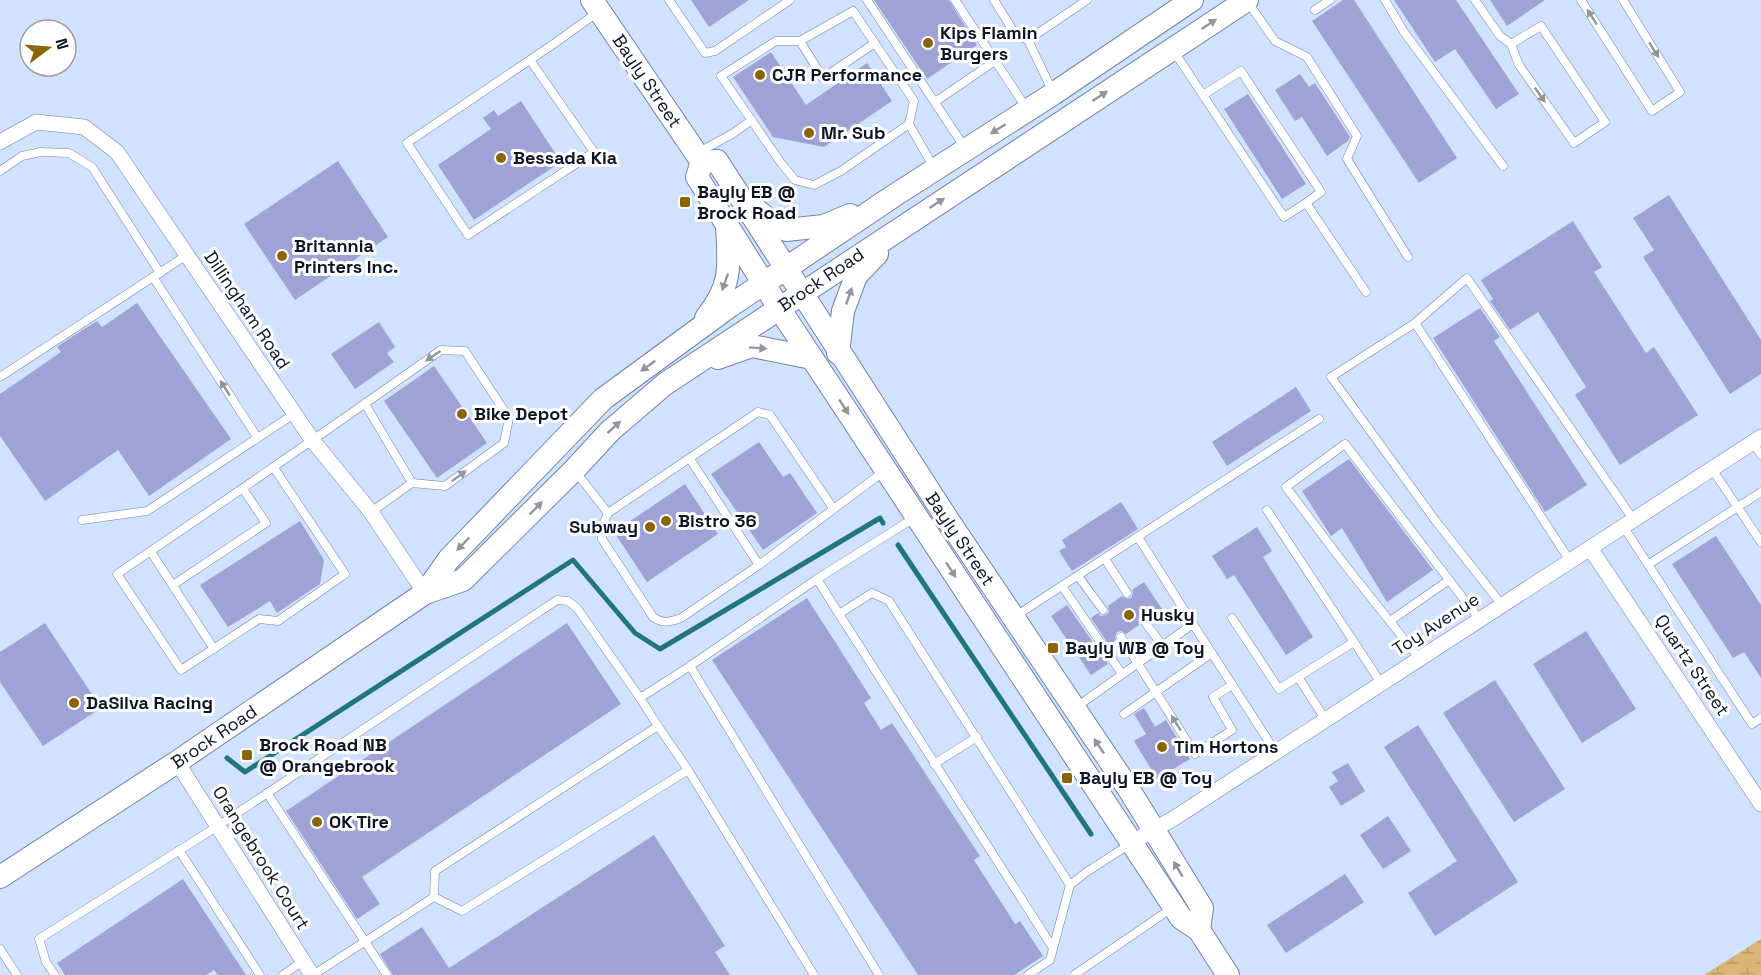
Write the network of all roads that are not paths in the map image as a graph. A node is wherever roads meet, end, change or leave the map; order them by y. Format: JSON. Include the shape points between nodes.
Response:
{"nodes":[{"id":1,"x":669,"y":0,"type":"edge"},
{"id":2,"x":790,"y":0,"type":"edge"},
{"id":3,"x":867,"y":0,"type":"edge"},
{"id":4,"x":955,"y":0,"type":"edge"},
{"id":5,"x":994,"y":0,"type":"edge"},
{"id":6,"x":1087,"y":0,"type":"edge"},
{"id":7,"x":1192,"y":0,"type":"edge"},
{"id":8,"x":1246,"y":0,"type":"edge"},
{"id":9,"x":1330,"y":0,"type":"edge"},
{"id":10,"x":1385,"y":0,"type":"edge"},
{"id":11,"x":1474,"y":0,"type":"edge"},
{"id":12,"x":1581,"y":0,"type":"edge"},
{"id":13,"x":1623,"y":0,"type":"edge"},
{"id":14,"x":596,"y":5,"type":"edge"},
{"id":15,"x":1316,"y":10,"type":"dead end"},
{"id":16,"x":1028,"y":40,"type":"junction"},
{"id":17,"x":801,"y":41,"type":"junction"},
{"id":18,"x":875,"y":43,"type":"junction"},
{"id":19,"x":1511,"y":44,"type":"junction"},
{"id":20,"x":1173,"y":48,"type":"junction"},
{"id":21,"x":530,"y":60,"type":"junction"},
{"id":22,"x":995,"y":61,"type":"junction"},
{"id":23,"x":1053,"y":94,"type":"junction"},
{"id":24,"x":1203,"y":95,"type":"junction"},
{"id":25,"x":935,"y":102,"type":"junction"},
{"id":26,"x":1028,"y":111,"type":"junction"},
{"id":27,"x":752,"y":120,"type":"junction"},
{"id":28,"x":909,"y":124,"type":"junction"},
{"id":29,"x":0,"y":142,"type":"edge"},
{"id":30,"x":966,"y":150,"type":"junction"},
{"id":31,"x":699,"y":158,"type":"junction"},
{"id":32,"x":1503,"y":166,"type":"dead end"},
{"id":33,"x":935,"y":169,"type":"junction"},
{"id":34,"x":0,"y":171,"type":"edge"},
{"id":35,"x":895,"y":195,"type":"junction"},
{"id":36,"x":742,"y":199,"type":"junction"},
{"id":37,"x":1306,"y":203,"type":"junction"},
{"id":38,"x":906,"y":223,"type":"junction"},
{"id":39,"x":728,"y":225,"type":"junction"},
{"id":40,"x":187,"y":255,"type":"junction"},
{"id":41,"x":1408,"y":257,"type":"dead end"},
{"id":42,"x":787,"y":269,"type":"junction"},
{"id":43,"x":157,"y":275,"type":"junction"},
{"id":44,"x":764,"y":284,"type":"junction"},
{"id":45,"x":1365,"y":292,"type":"dead end"},
{"id":46,"x":801,"y":294,"type":"junction"},
{"id":47,"x":779,"y":308,"type":"junction"},
{"id":48,"x":1415,"y":323,"type":"junction"},
{"id":49,"x":696,"y":331,"type":"junction"},
{"id":50,"x":838,"y":353,"type":"junction"},
{"id":51,"x":812,"y":358,"type":"junction"},
{"id":52,"x":0,"y":377,"type":"edge"},
{"id":53,"x":665,"y":384,"type":"junction"},
{"id":54,"x":365,"y":404,"type":"junction"},
{"id":55,"x":294,"y":414,"type":"junction"},
{"id":56,"x":1318,"y":419,"type":"dead end"},
{"id":57,"x":257,"y":437,"type":"junction"},
{"id":58,"x":313,"y":441,"type":"junction"},
{"id":59,"x":1758,"y":445,"type":"edge"},
{"id":60,"x":690,"y":459,"type":"junction"},
{"id":61,"x":274,"y":468,"type":"junction"},
{"id":62,"x":1712,"y":469,"type":"junction"},
{"id":63,"x":574,"y":470,"type":"junction"},
{"id":64,"x":886,"y":471,"type":"junction"},
{"id":65,"x":412,"y":483,"type":"junction"},
{"id":66,"x":243,"y":489,"type":"junction"},
{"id":67,"x":1761,"y":492,"type":"edge"},
{"id":68,"x":1738,"y":507,"type":"junction"},
{"id":69,"x":833,"y":508,"type":"junction"},
{"id":70,"x":1267,"y":510,"type":"dead end"},
{"id":71,"x":371,"y":512,"type":"junction"},
{"id":72,"x":608,"y":513,"type":"junction"},
{"id":73,"x":916,"y":516,"type":"junction"},
{"id":74,"x":82,"y":520,"type":"dead end"},
{"id":75,"x":1628,"y":523,"type":"junction"},
{"id":76,"x":1138,"y":537,"type":"junction"},
{"id":77,"x":1761,"y":542,"type":"edge"},
{"id":78,"x":1590,"y":548,"type":"junction"},
{"id":79,"x":151,"y":552,"type":"junction"},
{"id":80,"x":1105,"y":559,"type":"junction"},
{"id":81,"x":1570,"y":561,"type":"junction"},
{"id":82,"x":1649,"y":564,"type":"junction"},
{"id":83,"x":759,"y":565,"type":"junction"},
{"id":84,"x":1078,"y":576,"type":"junction"},
{"id":85,"x":817,"y":579,"type":"junction"},
{"id":86,"x":1449,"y":580,"type":"junction"},
{"id":87,"x":173,"y":585,"type":"junction"},
{"id":88,"x":1062,"y":586,"type":"junction"},
{"id":89,"x":425,"y":593,"type":"junction"},
{"id":90,"x":1127,"y":593,"type":"dead end"},
{"id":91,"x":1502,"y":605,"type":"junction"},
{"id":92,"x":1103,"y":609,"type":"dead end"},
{"id":93,"x":839,"y":614,"type":"junction"},
{"id":94,"x":1013,"y":618,"type":"junction"},
{"id":95,"x":1232,"y":618,"type":"dead end"},
{"id":96,"x":1479,"y":619,"type":"junction"},
{"id":97,"x":1144,"y":621,"type":"dead end"},
{"id":98,"x":1390,"y":621,"type":"junction"},
{"id":99,"x":1193,"y":624,"type":"junction"},
{"id":100,"x":1121,"y":637,"type":"dead end"},
{"id":101,"x":1354,"y":642,"type":"junction"},
{"id":102,"x":1162,"y":645,"type":"junction"},
{"id":103,"x":214,"y":648,"type":"junction"},
{"id":104,"x":1212,"y":653,"type":"junction"},
{"id":105,"x":1419,"y":658,"type":"junction"},
{"id":106,"x":1138,"y":663,"type":"junction"},
{"id":107,"x":690,"y":666,"type":"junction"},
{"id":108,"x":1122,"y":674,"type":"junction"},
{"id":109,"x":1298,"y":677,"type":"junction"},
{"id":110,"x":1381,"y":683,"type":"junction"},
{"id":111,"x":1232,"y":685,"type":"junction"},
{"id":112,"x":1156,"y":692,"type":"junction"},
{"id":113,"x":640,"y":698,"type":"junction"},
{"id":114,"x":1074,"y":708,"type":"junction"},
{"id":115,"x":1124,"y":714,"type":"dead end"},
{"id":116,"x":1761,"y":718,"type":"edge"},
{"id":117,"x":1325,"y":719,"type":"junction"},
{"id":118,"x":658,"y":726,"type":"junction"},
{"id":119,"x":977,"y":737,"type":"junction"},
{"id":120,"x":1275,"y":751,"type":"junction"},
{"id":121,"x":177,"y":762,"type":"junction"},
{"id":122,"x":934,"y":764,"type":"junction"},
{"id":123,"x":688,"y":770,"type":"junction"},
{"id":124,"x":267,"y":793,"type":"junction"},
{"id":125,"x":1761,"y":804,"type":"edge"},
{"id":126,"x":218,"y":826,"type":"junction"},
{"id":127,"x":1154,"y":830,"type":"junction"},
{"id":128,"x":1131,"y":843,"type":"junction"},
{"id":129,"x":179,"y":850,"type":"junction"},
{"id":130,"x":0,"y":877,"type":"edge"},
{"id":131,"x":1070,"y":885,"type":"junction"},
{"id":132,"x":434,"y":897,"type":"junction"},
{"id":133,"x":1174,"y":907,"type":"junction"},
{"id":134,"x":1199,"y":930,"type":"junction"},
{"id":135,"x":365,"y":942,"type":"junction"},
{"id":136,"x":1053,"y":948,"type":"junction"},
{"id":137,"x":0,"y":949,"type":"edge"},
{"id":138,"x":303,"y":961,"type":"junction"},
{"id":139,"x":17,"y":975,"type":"edge"},
{"id":140,"x":55,"y":975,"type":"edge"},
{"id":141,"x":260,"y":975,"type":"edge"},
{"id":142,"x":284,"y":975,"type":"edge"},
{"id":143,"x":313,"y":975,"type":"edge"},
{"id":144,"x":387,"y":975,"type":"edge"},
{"id":145,"x":814,"y":975,"type":"edge"},
{"id":146,"x":879,"y":975,"type":"edge"},
{"id":147,"x":1028,"y":975,"type":"edge"},
{"id":148,"x":1074,"y":975,"type":"edge"},
{"id":149,"x":1228,"y":975,"type":"edge"}],
"edges":[{"from":1,"to":2,"type":"lane","via":[[705,53],[715,51]]},
{"from":3,"to":25,"type":"lane"},
{"from":4,"to":22,"type":"lane"},
{"from":5,"to":16,"type":"lane","via":[[1016,35]]},
{"from":6,"to":16,"type":"lane"},
{"from":7,"to":23,"type":"main road","name":"Brock Road"},
{"from":20,"to":8,"type":"main road","name":"Brock Road","one_way":true},
{"from":8,"to":41,"type":"lane","via":[[1275,41],[1307,57],[1357,136],[1347,159]]},
{"from":9,"to":15,"type":"lane"},
{"from":10,"to":32,"type":"lane","via":[[1404,32]]},
{"from":11,"to":19,"type":"lane","via":[[1500,36]]},
{"from":13,"to":12,"type":"lane","one_way":true,"via":[[1680,92],[1652,111]]},
{"from":14,"to":21,"type":"lane"},
{"from":14,"to":31,"type":"main road","name":"Bayly Street"},
{"from":16,"to":23,"type":"lane"},
{"from":17,"to":18,"type":"lane","via":[[853,11]]},
{"from":17,"to":18,"type":"lane","via":[[823,78]]},
{"from":17,"to":27,"type":"lane","via":[[776,41],[721,76]]},
{"from":18,"to":28,"type":"lane","via":[[914,101]]},
{"from":19,"to":19,"type":"lane","one_way":true,"via":[[1519,65],[1574,143],[1605,122],[1541,26]]},
{"from":20,"to":24,"type":"lane"},
{"from":38,"to":20,"type":"main road","name":"Brock Road","one_way":true},
{"from":21,"to":21,"type":"lane","via":[[407,143],[468,235],[594,152]]},
{"from":22,"to":25,"type":"lane"},
{"from":22,"to":26,"type":"lane"},
{"from":23,"to":26,"type":"main road","name":"Brock Road"},
{"from":24,"to":37,"type":"lane","via":[[1284,217]]},
{"from":24,"to":37,"type":"lane","via":[[1241,71],[1321,192]]},
{"from":25,"to":30,"type":"lane"},
{"from":26,"to":30,"type":"main road","name":"Brock Road","one_way":true},
{"from":27,"to":28,"type":"lane","via":[[795,180],[814,185],[842,171]]},
{"from":27,"to":31,"type":"lane"},
{"from":28,"to":33,"type":"lane"},
{"from":29,"to":40,"type":"street","name":"Dillingham Road","via":[[36,122],[84,127],[117,152]]},
{"from":30,"to":33,"type":"main road","name":"Brock Road"},
{"from":31,"to":36,"type":"main road","name":"Bayly Street","via":[[717,161]]},
{"from":31,"to":39,"type":"main road","name":"Bayly Street","via":[[696,177]]},
{"from":33,"to":35,"type":"main road","name":"Brock Road"},
{"from":34,"to":43,"type":"lane","via":[[22,156],[41,152],[69,153],[92,167]]},
{"from":35,"to":36,"type":"main road","via":[[824,226],[786,230]]},
{"from":35,"to":42,"type":"main road","name":"Brock Road"},
{"from":36,"to":42,"type":"main road","name":"Bayly Street"},
{"from":37,"to":45,"type":"lane"},
{"from":38,"to":46,"type":"main road","name":"Brock Road"},
{"from":50,"to":38,"type":"main road","one_way":true,"via":[[843,311],[856,276]]},
{"from":39,"to":44,"type":"main road","name":"Bayly Street"},
{"from":39,"to":49,"type":"main road","one_way":true,"via":[[729,275],[716,305]]},
{"from":40,"to":43,"type":"lane"},
{"from":40,"to":55,"type":"street","name":"Dillingham Road"},
{"from":42,"to":44,"type":"main road","name":"Brock Road"},
{"from":42,"to":46,"type":"main road","name":"Bayly Street"},
{"from":43,"to":52,"type":"lane"},
{"from":57,"to":43,"type":"lane","one_way":true},
{"from":44,"to":47,"type":"main road","name":"Bayly Street"},
{"from":44,"to":49,"type":"main road","name":"Brock Road"},
{"from":46,"to":47,"type":"main road","name":"Brock Road"},
{"from":46,"to":50,"type":"main road","name":"Bayly Street"},
{"from":47,"to":51,"type":"main road","name":"Bayly Street"},
{"from":47,"to":53,"type":"main road","name":"Brock Road"},
{"from":48,"to":75,"type":"lane","via":[[1467,278]]},
{"from":48,"to":81,"type":"lane"},
{"from":48,"to":91,"type":"lane","via":[[1331,377]]},
{"from":49,"to":89,"type":"main road","name":"Brock Road","one_way":true,"via":[[603,399],[449,559]]},
{"from":50,"to":94,"type":"main road","name":"Bayly Street"},
{"from":53,"to":51,"type":"main road","one_way":true,"via":[[726,354],[752,346]]},
{"from":51,"to":64,"type":"main road","name":"Bayly Street","one_way":true},
{"from":63,"to":53,"type":"main road","name":"Brock Road","one_way":true,"via":[[610,431]]},
{"from":54,"to":58,"type":"lane"},
{"from":54,"to":65,"type":"lane"},
{"from":65,"to":54,"type":"lane","one_way":true,"via":[[445,486],[504,443],[509,418],[465,351],[441,350]]},
{"from":55,"to":57,"type":"lane"},
{"from":55,"to":58,"type":"street","name":"Dillingham Road"},
{"from":56,"to":76,"type":"lane"},
{"from":57,"to":74,"type":"lane","via":[[147,511]]},
{"from":58,"to":61,"type":"lane"},
{"from":58,"to":71,"type":"street","name":"Dillingham Road"},
{"from":59,"to":62,"type":"street","name":"Toy Avenue"},
{"from":60,"to":69,"type":"lane","via":[[758,412],[765,413]]},
{"from":60,"to":72,"type":"lane"},
{"from":60,"to":83,"type":"lane"},
{"from":61,"to":66,"type":"lane"},
{"from":61,"to":103,"type":"lane","via":[[345,574],[278,621],[259,619]]},
{"from":62,"to":68,"type":"lane"},
{"from":62,"to":75,"type":"street","name":"Toy Avenue"},
{"from":63,"to":72,"type":"lane"},
{"from":89,"to":63,"type":"main road","name":"Brock Road","one_way":true,"via":[[463,580]]},
{"from":64,"to":69,"type":"lane"},
{"from":64,"to":73,"type":"main road","name":"Bayly Street"},
{"from":65,"to":71,"type":"lane"},
{"from":66,"to":79,"type":"lane"},
{"from":66,"to":87,"type":"lane","via":[[266,523]]},
{"from":67,"to":68,"type":"lane"},
{"from":68,"to":77,"type":"lane"},
{"from":68,"to":82,"type":"lane"},
{"from":69,"to":83,"type":"lane"},
{"from":70,"to":101,"type":"lane"},
{"from":71,"to":89,"type":"street","name":"Dillingham Road"},
{"from":72,"to":83,"type":"lane","via":[[602,539],[659,621],[669,623],[681,618]]},
{"from":73,"to":85,"type":"lane"},
{"from":73,"to":128,"type":"main road","name":"Bayly Street","one_way":true},
{"from":75,"to":78,"type":"street","name":"Toy Avenue"},
{"from":75,"to":82,"type":"lane"},
{"from":76,"to":80,"type":"lane"},
{"from":76,"to":99,"type":"lane"},
{"from":78,"to":81,"type":"street","name":"Toy Avenue"},
{"from":78,"to":125,"type":"street","name":"Quartz Street"},
{"from":79,"to":87,"type":"lane"},
{"from":79,"to":103,"type":"lane","via":[[117,574],[181,670]]},
{"from":80,"to":84,"type":"lane"},
{"from":80,"to":90,"type":"lane"},
{"from":81,"to":91,"type":"street","name":"Toy Avenue"},
{"from":82,"to":116,"type":"lane","via":[[1752,724]]},
{"from":84,"to":88,"type":"lane"},
{"from":84,"to":92,"type":"lane"},
{"from":85,"to":93,"type":"lane"},
{"from":85,"to":107,"type":"lane"},
{"from":86,"to":96,"type":"lane"},
{"from":86,"to":98,"type":"lane"},
{"from":86,"to":98,"type":"lane","via":[[1345,444],[1286,487]]},
{"from":87,"to":103,"type":"lane"},
{"from":88,"to":94,"type":"lane"},
{"from":88,"to":108,"type":"lane"},
{"from":89,"to":121,"type":"main road","name":"Brock Road"},
{"from":91,"to":96,"type":"street","name":"Toy Avenue"},
{"from":93,"to":119,"type":"lane","via":[[872,593],[889,601]]},
{"from":93,"to":122,"type":"lane"},
{"from":94,"to":114,"type":"main road","name":"Bayly Street"},
{"from":95,"to":109,"type":"lane","via":[[1279,689]]},
{"from":96,"to":105,"type":"street","name":"Toy Avenue"},
{"from":97,"to":102,"type":"lane"},
{"from":98,"to":105,"type":"lane"},
{"from":99,"to":102,"type":"lane"},
{"from":99,"to":104,"type":"lane"},
{"from":100,"to":106,"type":"lane"},
{"from":101,"to":109,"type":"lane"},
{"from":101,"to":110,"type":"lane"},
{"from":102,"to":106,"type":"lane"},
{"from":104,"to":111,"type":"lane"},
{"from":104,"to":112,"type":"lane"},
{"from":105,"to":110,"type":"street","name":"Toy Avenue"},
{"from":106,"to":108,"type":"lane"},
{"from":106,"to":112,"type":"lane"},
{"from":107,"to":113,"type":"lane"},
{"from":107,"to":146,"type":"lane"},
{"from":108,"to":114,"type":"lane"},
{"from":109,"to":117,"type":"lane"},
{"from":110,"to":117,"type":"street","name":"Toy Avenue"},
{"from":111,"to":112,"type":"lane","one_way":true,"via":[[1213,697],[1232,730],[1195,754]]},
{"from":111,"to":120,"type":"lane"},
{"from":112,"to":115,"type":"lane"},
{"from":113,"to":118,"type":"lane"},
{"from":113,"to":124,"type":"lane","via":[[577,608],[568,601],[557,600]]},
{"from":127,"to":114,"type":"main road","name":"Bayly Street","one_way":true},
{"from":117,"to":120,"type":"street","name":"Toy Avenue"},
{"from":118,"to":123,"type":"lane"},
{"from":118,"to":132,"type":"lane","via":[[435,871]]},
{"from":119,"to":122,"type":"lane"},
{"from":119,"to":131,"type":"lane"},
{"from":120,"to":127,"type":"street","name":"Toy Avenue"},
{"from":121,"to":126,"type":"street","name":"Orangebrook Court"},
{"from":121,"to":130,"type":"main road","name":"Brock Road"},
{"from":122,"to":136,"type":"lane"},
{"from":123,"to":132,"type":"lane","via":[[462,911]]},
{"from":123,"to":145,"type":"lane"},
{"from":124,"to":126,"type":"lane"},
{"from":124,"to":135,"type":"lane"},
{"from":126,"to":129,"type":"lane"},
{"from":126,"to":138,"type":"street","name":"Orangebrook Court"},
{"from":127,"to":128,"type":"street","name":"Toy Avenue"},
{"from":134,"to":127,"type":"main road","name":"Bayly Street","one_way":true,"via":[[1202,908]]},
{"from":128,"to":131,"type":"lane"},
{"from":128,"to":133,"type":"main road","name":"Bayly Street"},
{"from":129,"to":140,"type":"lane","via":[[39,939]]},
{"from":129,"to":141,"type":"lane"},
{"from":131,"to":136,"type":"lane"},
{"from":132,"to":135,"type":"lane"},
{"from":133,"to":134,"type":"main road","name":"Bayly Street","via":[[1181,918]]},
{"from":133,"to":148,"type":"lane"},
{"from":134,"to":149,"type":"main road","name":"Bayly Street"},
{"from":135,"to":143,"type":"lane"},
{"from":135,"to":144,"type":"lane"},
{"from":136,"to":147,"type":"lane","via":[[1050,960]]},
{"from":137,"to":139,"type":"lane"},
{"from":138,"to":142,"type":"lane"},
{"from":138,"to":143,"type":"street","name":"Orangebrook Court"}]}
